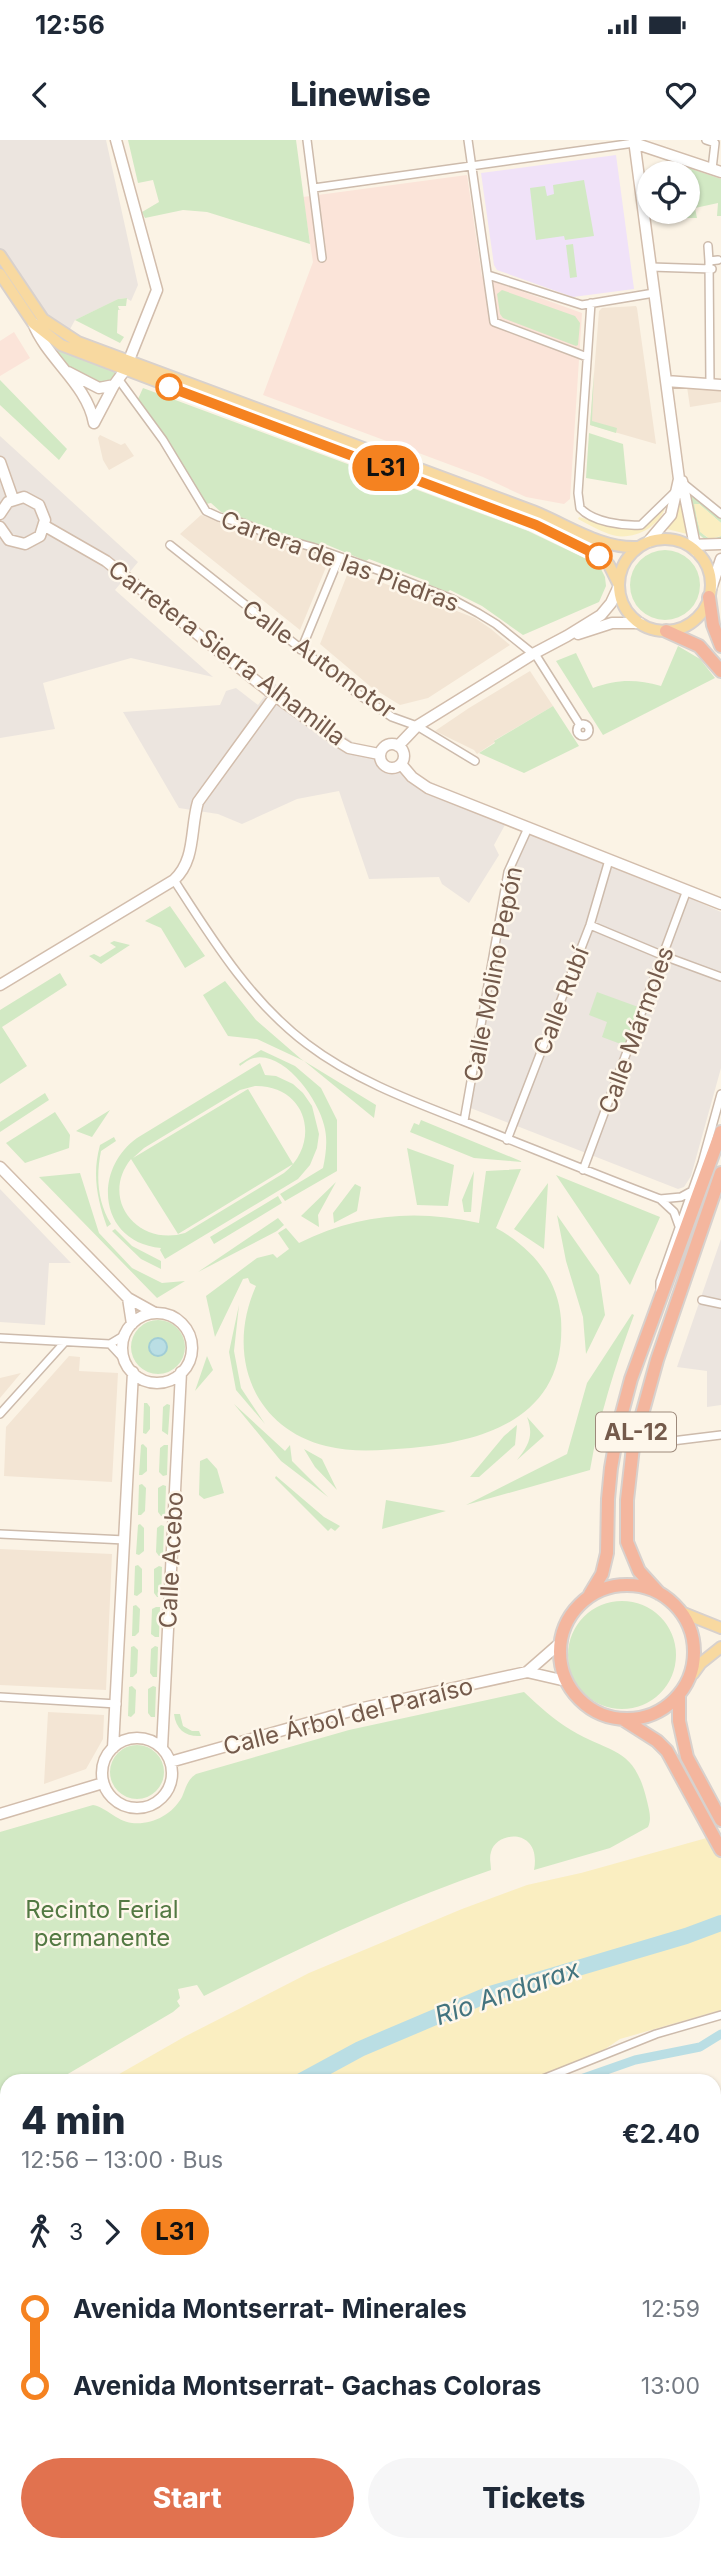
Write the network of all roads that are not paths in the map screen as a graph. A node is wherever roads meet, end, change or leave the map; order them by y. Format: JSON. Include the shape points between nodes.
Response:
{"nodes":[{"id":1,"x":116,"y":140,"type":"edge"},
{"id":2,"x":307,"y":140,"type":"edge"},
{"id":3,"x":468,"y":140,"type":"edge"},
{"id":4,"x":710,"y":140,"type":"edge"},
{"id":5,"x":634,"y":141,"type":"edge"},
{"id":6,"x":472,"y":168,"type":"junction"},
{"id":7,"x":716,"y":170,"type":"edge"},
{"id":8,"x":314,"y":188,"type":"junction"},
{"id":9,"x":708,"y":246,"type":"dead end"},
{"id":10,"x":0,"y":255,"type":"edge"},
{"id":11,"x":323,"y":258,"type":"dead end"},
{"id":12,"x":718,"y":260,"type":"dead end"},
{"id":13,"x":651,"y":267,"type":"junction"},
{"id":14,"x":710,"y":267,"type":"junction"},
{"id":15,"x":0,"y":274,"type":"edge"},
{"id":16,"x":488,"y":275,"type":"junction"},
{"id":17,"x":654,"y":293,"type":"junction"},
{"id":18,"x":591,"y":303,"type":"junction"},
{"id":19,"x":33,"y":323,"type":"junction"},
{"id":20,"x":587,"y":357,"type":"junction"},
{"id":21,"x":62,"y":368,"type":"junction"},
{"id":22,"x":122,"y":374,"type":"junction"},
{"id":23,"x":666,"y":381,"type":"junction"},
{"id":24,"x":710,"y":384,"type":"junction"},
{"id":25,"x":721,"y":385,"type":"edge"},
{"id":26,"x":0,"y":462,"type":"edge"},
{"id":27,"x":681,"y":485,"type":"junction"},
{"id":28,"x":13,"y":499,"type":"junction"},
{"id":29,"x":0,"y":514,"type":"edge"},
{"id":30,"x":721,"y":514,"type":"edge"},
{"id":31,"x":45,"y":526,"type":"junction"},
{"id":32,"x":1,"y":531,"type":"edge"},
{"id":33,"x":721,"y":544,"type":"edge"},
{"id":34,"x":170,"y":545,"type":"dead end"},
{"id":35,"x":643,"y":545,"type":"junction"},
{"id":36,"x":693,"y":547,"type":"junction"},
{"id":37,"x":339,"y":558,"type":"junction"},
{"id":38,"x":721,"y":559,"type":"edge"},
{"id":39,"x":619,"y":586,"type":"junction"},
{"id":40,"x":710,"y":593,"type":"junction"},
{"id":41,"x":640,"y":623,"type":"junction"},
{"id":42,"x":666,"y":631,"type":"junction"},
{"id":43,"x":567,"y":636,"type":"junction"},
{"id":44,"x":721,"y":646,"type":"edge"},
{"id":45,"x":301,"y":650,"type":"junction"},
{"id":46,"x":533,"y":654,"type":"junction"},
{"id":47,"x":721,"y":670,"type":"edge"},
{"id":48,"x":275,"y":696,"type":"junction"},
{"id":49,"x":580,"y":725,"type":"dead end"},
{"id":50,"x":417,"y":726,"type":"junction"},
{"id":51,"x":398,"y":746,"type":"junction"},
{"id":52,"x":379,"y":754,"type":"junction"},
{"id":53,"x":475,"y":761,"type":"dead end"},
{"id":54,"x":401,"y":764,"type":"junction"},
{"id":55,"x":528,"y":828,"type":"junction"},
{"id":56,"x":610,"y":860,"type":"junction"},
{"id":57,"x":174,"y":880,"type":"junction"},
{"id":58,"x":687,"y":890,"type":"junction"},
{"id":59,"x":721,"y":904,"type":"edge"},
{"id":60,"x":590,"y":925,"type":"junction"},
{"id":61,"x":664,"y":956,"type":"junction"},
{"id":62,"x":721,"y":977,"type":"edge"},
{"id":63,"x":0,"y":985,"type":"edge"},
{"id":64,"x":721,"y":1094,"type":"edge"},
{"id":65,"x":464,"y":1121,"type":"junction"},
{"id":66,"x":721,"y":1132,"type":"edge"},
{"id":67,"x":507,"y":1140,"type":"junction"},
{"id":68,"x":0,"y":1167,"type":"edge"},
{"id":69,"x":583,"y":1170,"type":"junction"},
{"id":70,"x":721,"y":1173,"type":"edge"},
{"id":71,"x":697,"y":1189,"type":"junction"},
{"id":72,"x":660,"y":1199,"type":"junction"},
{"id":73,"x":721,"y":1199,"type":"edge"},
{"id":74,"x":681,"y":1233,"type":"junction"},
{"id":75,"x":690,"y":1268,"type":"junction"},
{"id":76,"x":128,"y":1298,"type":"junction"},
{"id":77,"x":702,"y":1300,"type":"dead end"},
{"id":78,"x":721,"y":1304,"type":"edge"},
{"id":79,"x":155,"y":1313,"type":"junction"},
{"id":80,"x":132,"y":1324,"type":"junction"},
{"id":81,"x":125,"y":1335,"type":"junction"},
{"id":82,"x":0,"y":1338,"type":"edge"},
{"id":83,"x":64,"y":1343,"type":"junction"},
{"id":84,"x":110,"y":1344,"type":"junction"},
{"id":85,"x":124,"y":1358,"type":"junction"},
{"id":86,"x":133,"y":1372,"type":"junction"},
{"id":87,"x":181,"y":1372,"type":"junction"},
{"id":88,"x":0,"y":1414,"type":"edge"},
{"id":89,"x":721,"y":1435,"type":"edge"},
{"id":90,"x":672,"y":1441,"type":"dead end"},
{"id":91,"x":0,"y":1534,"type":"edge"},
{"id":92,"x":125,"y":1540,"type":"junction"},
{"id":93,"x":659,"y":1593,"type":"junction"},
{"id":94,"x":590,"y":1594,"type":"junction"},
{"id":95,"x":681,"y":1612,"type":"junction"},
{"id":96,"x":721,"y":1628,"type":"edge"},
{"id":97,"x":559,"y":1644,"type":"junction"},
{"id":98,"x":721,"y":1647,"type":"edge"},
{"id":99,"x":527,"y":1672,"type":"junction"},
{"id":100,"x":693,"y":1674,"type":"junction"},
{"id":101,"x":566,"y":1681,"type":"junction"},
{"id":102,"x":0,"y":1697,"type":"edge"},
{"id":103,"x":679,"y":1697,"type":"junction"},
{"id":104,"x":117,"y":1704,"type":"junction"},
{"id":105,"x":624,"y":1720,"type":"junction"},
{"id":106,"x":113,"y":1748,"type":"junction"},
{"id":107,"x":162,"y":1748,"type":"junction"},
{"id":108,"x":170,"y":1762,"type":"junction"},
{"id":109,"x":103,"y":1783,"type":"junction"},
{"id":110,"x":0,"y":1814,"type":"edge"},
{"id":111,"x":721,"y":1820,"type":"edge"},
{"id":112,"x":721,"y":1850,"type":"edge"},
{"id":113,"x":721,"y":2015,"type":"edge"},
{"id":114,"x":556,"y":2074,"type":"edge"}],
"edges":[{"from":1,"to":22,"type":"street","via":[[157,290]]},
{"from":2,"to":8,"type":"street"},
{"from":3,"to":6,"type":"street"},
{"from":4,"to":7,"type":"street","via":[[715,143]]},
{"from":5,"to":6,"type":"street"},
{"from":5,"to":7,"type":"street"},
{"from":5,"to":13,"type":"street"},
{"from":6,"to":8,"type":"street"},
{"from":6,"to":16,"type":"street"},
{"from":8,"to":11,"type":"street"},
{"from":9,"to":14,"type":"street"},
{"from":10,"to":22,"type":"main road","via":[[30,302],[53,327]]},
{"from":12,"to":14,"type":"street"},
{"from":13,"to":14,"type":"street"},
{"from":13,"to":17,"type":"street"},
{"from":14,"to":24,"type":"street"},
{"from":15,"to":19,"type":"main road"},
{"from":16,"to":18,"type":"street"},
{"from":16,"to":20,"type":"street","via":[[494,322]]},
{"from":17,"to":18,"type":"street"},
{"from":17,"to":23,"type":"street"},
{"from":18,"to":20,"type":"street"},
{"from":19,"to":21,"type":"street"},
{"from":19,"to":22,"type":"main road","via":[[61,345]]},
{"from":20,"to":27,"type":"street","via":[[580,508],[596,519],[641,525]]},
{"from":21,"to":22,"type":"street","via":[[99,388]]},
{"from":21,"to":22,"type":"street","via":[[90,408],[94,423]]},
{"from":22,"to":35,"type":"main road","via":[[264,413],[533,511],[603,543]]},
{"from":22,"to":37,"type":"street","name":"Carrera de las Piedras","via":[[206,510]]},
{"from":22,"to":39,"type":"main road","via":[[545,529],[603,558]]},
{"from":23,"to":24,"type":"street"},
{"from":23,"to":27,"type":"street"},
{"from":24,"to":25,"type":"street"},
{"from":26,"to":28,"type":"street"},
{"from":27,"to":30,"type":"street"},
{"from":27,"to":35,"type":"street","via":[[670,517]]},
{"from":27,"to":36,"type":"street"},
{"from":28,"to":29,"type":"street"},
{"from":28,"to":31,"type":"street","via":[[35,501],[43,509]]},
{"from":31,"to":32,"type":"street","via":[[36,540],[25,544]]},
{"from":31,"to":48,"type":"street","name":"Carretera Sierra Alhamilla","via":[[106,561]]},
{"from":33,"to":36,"type":"street"},
{"from":34,"to":45,"type":"street","name":"Calle Automotor"},
{"from":35,"to":36,"type":"main road","via":[[667,539]]},
{"from":35,"to":39,"type":"main road","via":[[624,564]]},
{"from":36,"to":40,"type":"main road","via":[[708,570]]},
{"from":37,"to":45,"type":"street"},
{"from":37,"to":46,"type":"street","name":"Carrera de las Piedras","via":[[452,599],[496,624]]},
{"from":38,"to":40,"type":"street"},
{"from":39,"to":41,"type":"main road","via":[[624,605]]},
{"from":39,"to":43,"type":"street","via":[[604,612]]},
{"from":40,"to":42,"type":"main road","via":[[693,621]]},
{"from":40,"to":44,"type":"highway","via":[[713,625]]},
{"from":41,"to":42,"type":"main road"},
{"from":41,"to":43,"type":"street","via":[[612,623]]},
{"from":42,"to":47,"type":"highway","via":[[699,646]]},
{"from":43,"to":46,"type":"street"},
{"from":45,"to":50,"type":"street","name":"Calle Automotor","via":[[392,717]]},
{"from":46,"to":49,"type":"street","name":"Carrera de las Piedras"},
{"from":46,"to":50,"type":"street"},
{"from":48,"to":52,"type":"street","name":"Carretera Sierra Alhamilla","via":[[341,743]]},
{"from":48,"to":57,"type":"street","via":[[198,802],[188,863]]},
{"from":50,"to":51,"type":"street"},
{"from":50,"to":53,"type":"street","name":"Calle Automotor"},
{"from":51,"to":52,"type":"street","via":[[385,745]]},
{"from":51,"to":54,"type":"street","via":[[404,754]]},
{"from":52,"to":54,"type":"street","via":[[388,768]]},
{"from":54,"to":55,"type":"street","via":[[428,788]]},
{"from":55,"to":56,"type":"street"},
{"from":55,"to":65,"type":"street","name":"Calle Molino Pepón","via":[[508,872]]},
{"from":56,"to":58,"type":"street"},
{"from":56,"to":60,"type":"street","name":"Calle Rubí"},
{"from":57,"to":63,"type":"street"},
{"from":57,"to":65,"type":"street","via":[[254,994],[307,1044],[388,1091]]},
{"from":58,"to":59,"type":"street"},
{"from":58,"to":61,"type":"street","name":"Calle Mármoles"},
{"from":60,"to":61,"type":"street"},
{"from":60,"to":67,"type":"street","name":"Calle Rubí"},
{"from":61,"to":62,"type":"street"},
{"from":61,"to":69,"type":"street","name":"Calle Mármoles"},
{"from":64,"to":71,"type":"street"},
{"from":65,"to":67,"type":"street"},
{"from":66,"to":71,"type":"highway","number":"AL-12"},
{"from":67,"to":69,"type":"street"},
{"from":68,"to":76,"type":"street"},
{"from":69,"to":72,"type":"street"},
{"from":70,"to":75,"type":"highway","number":"AL-12"},
{"from":71,"to":72,"type":"street","via":[[681,1197]]},
{"from":71,"to":74,"type":"highway","number":"AL-12"},
{"from":72,"to":74,"type":"street","via":[[674,1212]]},
{"from":73,"to":75,"type":"highway"},
{"from":74,"to":94,"type":"highway","number":"AL-12","via":[[618,1428],[608,1494],[607,1553]]},
{"from":75,"to":93,"type":"highway","number":"AL-12","via":[[638,1424],[628,1492],[626,1532],[631,1554]]},
{"from":76,"to":79,"type":"street"},
{"from":76,"to":80,"type":"street"},
{"from":77,"to":78,"type":"street"},
{"from":79,"to":80,"type":"street"},
{"from":79,"to":87,"type":"street","via":[[180,1322],[190,1334],[191,1357]]},
{"from":80,"to":81,"type":"street"},
{"from":81,"to":84,"type":"street"},
{"from":81,"to":85,"type":"street"},
{"from":82,"to":83,"type":"street"},
{"from":83,"to":84,"type":"street"},
{"from":83,"to":88,"type":"street"},
{"from":84,"to":85,"type":"street"},
{"from":85,"to":86,"type":"street"},
{"from":86,"to":87,"type":"street","via":[[155,1382]]},
{"from":86,"to":92,"type":"street","name":"Calle Acebo"},
{"from":87,"to":107,"type":"street","name":"Calle Acebo"},
{"from":89,"to":90,"type":"street"},
{"from":91,"to":92,"type":"street"},
{"from":92,"to":104,"type":"street","name":"Calle Acebo"},
{"from":93,"to":94,"type":"highway","number":"AL-12","via":[[621,1585]]},
{"from":93,"to":95,"type":"highway","number":"AL-12"},
{"from":94,"to":97,"type":"highway","number":"AL-12","via":[[568,1620]]},
{"from":95,"to":96,"type":"main road"},
{"from":95,"to":100,"type":"highway","number":"AL-12","via":[[694,1642]]},
{"from":97,"to":99,"type":"street"},
{"from":97,"to":101,"type":"highway"},
{"from":98,"to":100,"type":"main road"},
{"from":99,"to":101,"type":"street"},
{"from":99,"to":108,"type":"street","name":"Calle Árbol del Paraíso","via":[[354,1710]]},
{"from":100,"to":103,"type":"highway"},
{"from":101,"to":105,"type":"highway","via":[[586,1705]]},
{"from":102,"to":104,"type":"street"},
{"from":103,"to":105,"type":"highway","via":[[655,1713]]},
{"from":103,"to":111,"type":"highway","via":[[687,1757]]},
{"from":104,"to":106,"type":"street","name":"Calle Acebo"},
{"from":105,"to":112,"type":"highway","via":[[667,1752]]},
{"from":106,"to":107,"type":"street","via":[[138,1738]]},
{"from":106,"to":109,"type":"street","via":[[104,1762]]},
{"from":107,"to":108,"type":"street"},
{"from":108,"to":109,"type":"street","via":[[169,1786],[146,1807],[125,1806]]},
{"from":109,"to":110,"type":"street"},
{"from":113,"to":114,"type":"street","via":[[656,2034]]}]}
